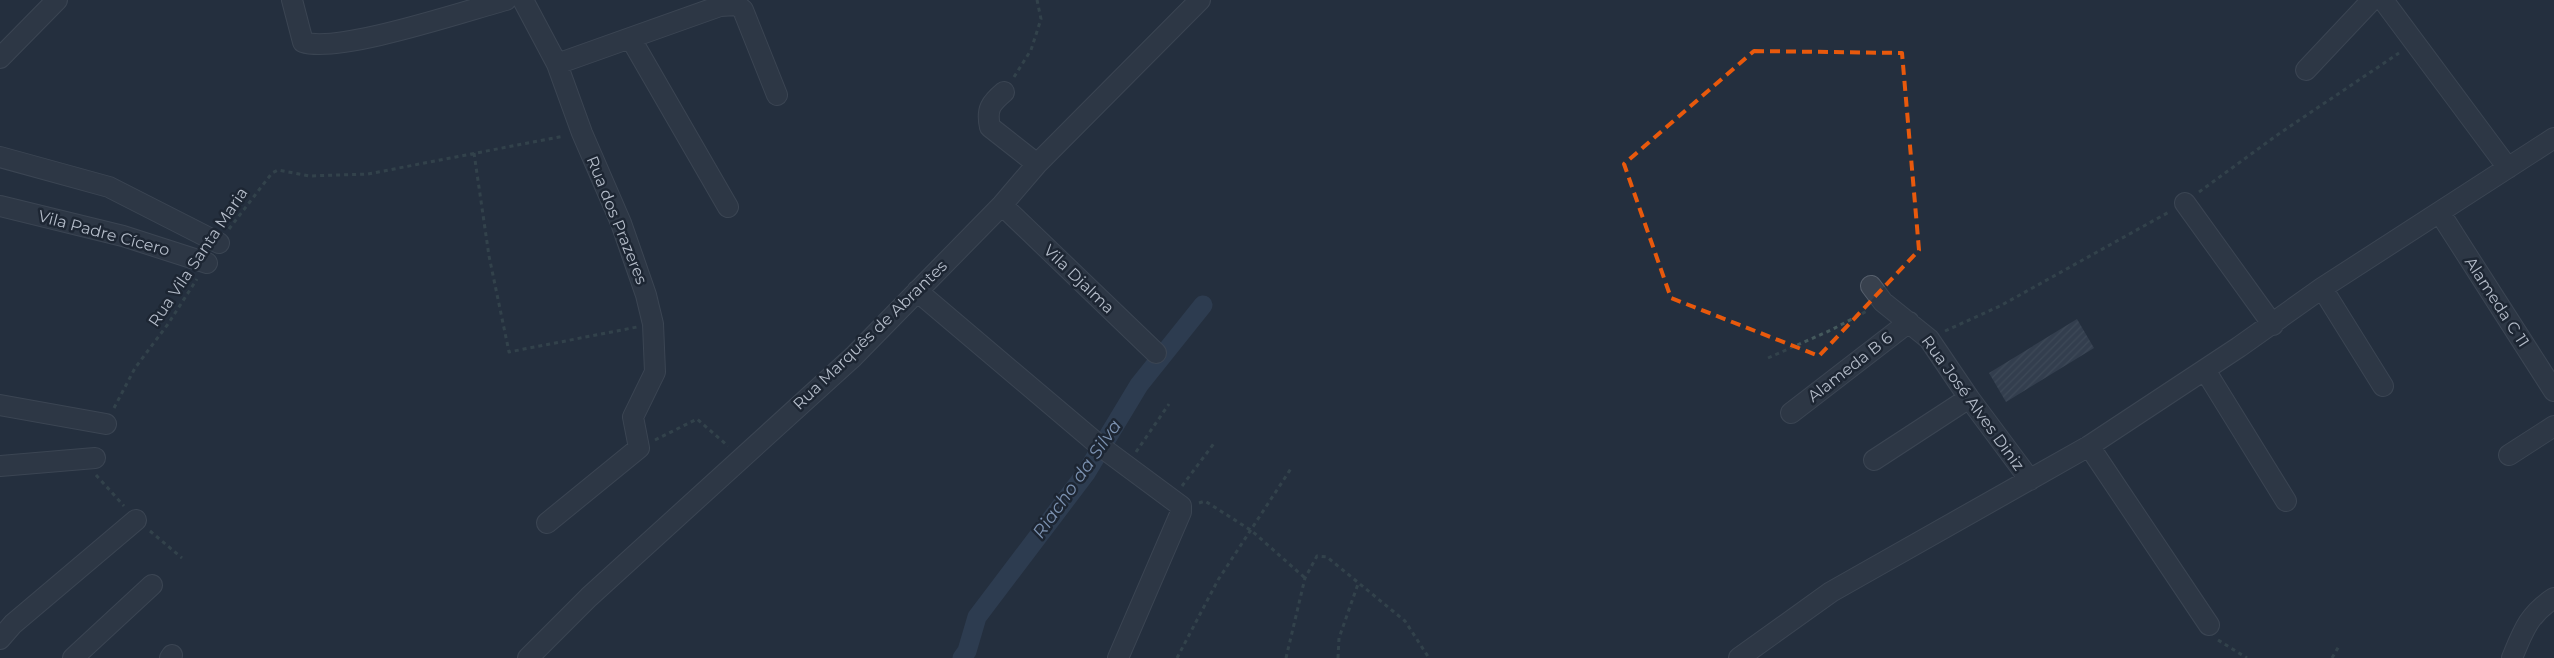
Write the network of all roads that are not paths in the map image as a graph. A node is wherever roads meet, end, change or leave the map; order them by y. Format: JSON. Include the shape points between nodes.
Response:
{"nodes":[{"id":1,"x":57,"y":0,"type":"edge"},
{"id":2,"x":292,"y":0,"type":"edge"},
{"id":3,"x":506,"y":0,"type":"edge"},
{"id":4,"x":523,"y":0,"type":"edge"},
{"id":5,"x":1200,"y":0,"type":"edge"},
{"id":6,"x":2372,"y":0,"type":"edge"},
{"id":7,"x":2392,"y":3,"type":"edge"},
{"id":8,"x":631,"y":39,"type":"junction"},
{"id":9,"x":0,"y":58,"type":"edge"},
{"id":10,"x":558,"y":64,"type":"junction"},
{"id":11,"x":2306,"y":70,"type":"dead end"},
{"id":12,"x":1004,"y":92,"type":"road end"},
{"id":13,"x":776,"y":95,"type":"dead end"},
{"id":14,"x":2554,"y":138,"type":"edge"},
{"id":15,"x":0,"y":157,"type":"edge"},
{"id":16,"x":1036,"y":164,"type":"junction"},
{"id":17,"x":2508,"y":168,"type":"junction"},
{"id":18,"x":2185,"y":203,"type":"dead end"},
{"id":19,"x":1002,"y":205,"type":"junction"},
{"id":20,"x":0,"y":206,"type":"edge"},
{"id":21,"x":728,"y":207,"type":"dead end"},
{"id":22,"x":2440,"y":213,"type":"junction"},
{"id":23,"x":219,"y":243,"type":"road end"},
{"id":24,"x":206,"y":263,"type":"road end"},
{"id":25,"x":2322,"y":288,"type":"junction"},
{"id":26,"x":917,"y":291,"type":"junction"},
{"id":27,"x":1877,"y":294,"type":"road end"},
{"id":28,"x":1909,"y":322,"type":"junction"},
{"id":29,"x":2273,"y":324,"type":"junction"},
{"id":30,"x":1156,"y":353,"type":"dead end"},
{"id":31,"x":2205,"y":370,"type":"junction"},
{"id":32,"x":2383,"y":386,"type":"dead end"},
{"id":33,"x":2554,"y":391,"type":"edge"},
{"id":34,"x":1969,"y":398,"type":"junction"},
{"id":35,"x":0,"y":406,"type":"edge"},
{"id":36,"x":1791,"y":413,"type":"dead end"},
{"id":37,"x":106,"y":424,"type":"road end"},
{"id":38,"x":2554,"y":426,"type":"edge"},
{"id":39,"x":2089,"y":446,"type":"junction"},
{"id":40,"x":2509,"y":455,"type":"dead end"},
{"id":41,"x":95,"y":458,"type":"road end"},
{"id":42,"x":1874,"y":460,"type":"dead end"},
{"id":43,"x":0,"y":466,"type":"edge"},
{"id":44,"x":2030,"y":480,"type":"junction"},
{"id":45,"x":2286,"y":501,"type":"dead end"},
{"id":46,"x":136,"y":520,"type":"road end"},
{"id":47,"x":547,"y":522,"type":"dead end"},
{"id":48,"x":152,"y":586,"type":"dead end"},
{"id":49,"x":2554,"y":598,"type":"edge"},
{"id":50,"x":2209,"y":625,"type":"road end"},
{"id":51,"x":0,"y":639,"type":"edge"},
{"id":52,"x":73,"y":658,"type":"edge"},
{"id":53,"x":528,"y":658,"type":"edge"},
{"id":54,"x":1118,"y":658,"type":"edge"},
{"id":55,"x":1739,"y":658,"type":"edge"},
{"id":56,"x":2512,"y":658,"type":"edge"}],
"edges":[{"from":1,"to":9,"type":"street"},
{"from":2,"to":3,"type":"street","via":[[304,42],[314,46],[356,40]]},
{"from":4,"to":10,"type":"street","name":"Rua dos Prazeres"},
{"from":5,"to":16,"type":"street","name":"Rua Marquês de Abrantes"},
{"from":6,"to":11,"type":"street"},
{"from":7,"to":17,"type":"street"},
{"from":8,"to":10,"type":"street"},
{"from":8,"to":13,"type":"street","via":[[720,6],[737,5],[743,10]]},
{"from":8,"to":21,"type":"street"},
{"from":10,"to":47,"type":"street","name":"Rua dos Prazeres","via":[[646,295],[653,324],[655,372],[633,417],[638,448]]},
{"from":12,"to":16,"type":"street","via":[[992,102],[987,113],[990,127]]},
{"from":14,"to":17,"type":"street"},
{"from":15,"to":23,"type":"street","via":[[109,187]]},
{"from":16,"to":19,"type":"street","name":"Rua Marquês de Abrantes"},
{"from":17,"to":22,"type":"street"},
{"from":18,"to":29,"type":"street"},
{"from":19,"to":26,"type":"street","name":"Rua Marquês de Abrantes"},
{"from":19,"to":30,"type":"street","name":"Vila Djalma"},
{"from":20,"to":24,"type":"street","name":"Vila Padre Cícero","via":[[123,236]]},
{"from":22,"to":25,"type":"street"},
{"from":22,"to":33,"type":"street","name":"Alameda C 11"},
{"from":25,"to":29,"type":"street"},
{"from":25,"to":32,"type":"street"},
{"from":26,"to":53,"type":"street","name":"Rua Marquês de Abrantes","via":[[853,357],[589,597]]},
{"from":26,"to":54,"type":"street","via":[[1100,446],[1177,502],[1181,512]]},
{"from":27,"to":28,"type":"street","name":"Rua José Alves Diniz"},
{"from":28,"to":34,"type":"street","name":"Rua José Alves Diniz","via":[[1929,339]]},
{"from":28,"to":36,"type":"street","name":"Alameda B 6"},
{"from":29,"to":31,"type":"street"},
{"from":31,"to":39,"type":"street"},
{"from":31,"to":45,"type":"street"},
{"from":34,"to":42,"type":"street"},
{"from":34,"to":44,"type":"street","name":"Rua José Alves Diniz"},
{"from":35,"to":37,"type":"street"},
{"from":38,"to":40,"type":"street"},
{"from":39,"to":44,"type":"street"},
{"from":39,"to":50,"type":"street"},
{"from":41,"to":43,"type":"street"},
{"from":44,"to":55,"type":"street","via":[[1831,592]]},
{"from":46,"to":51,"type":"street","via":[[13,624]]},
{"from":48,"to":52,"type":"street"},
{"from":49,"to":56,"type":"street","via":[[2542,605],[2528,621]]}]}
